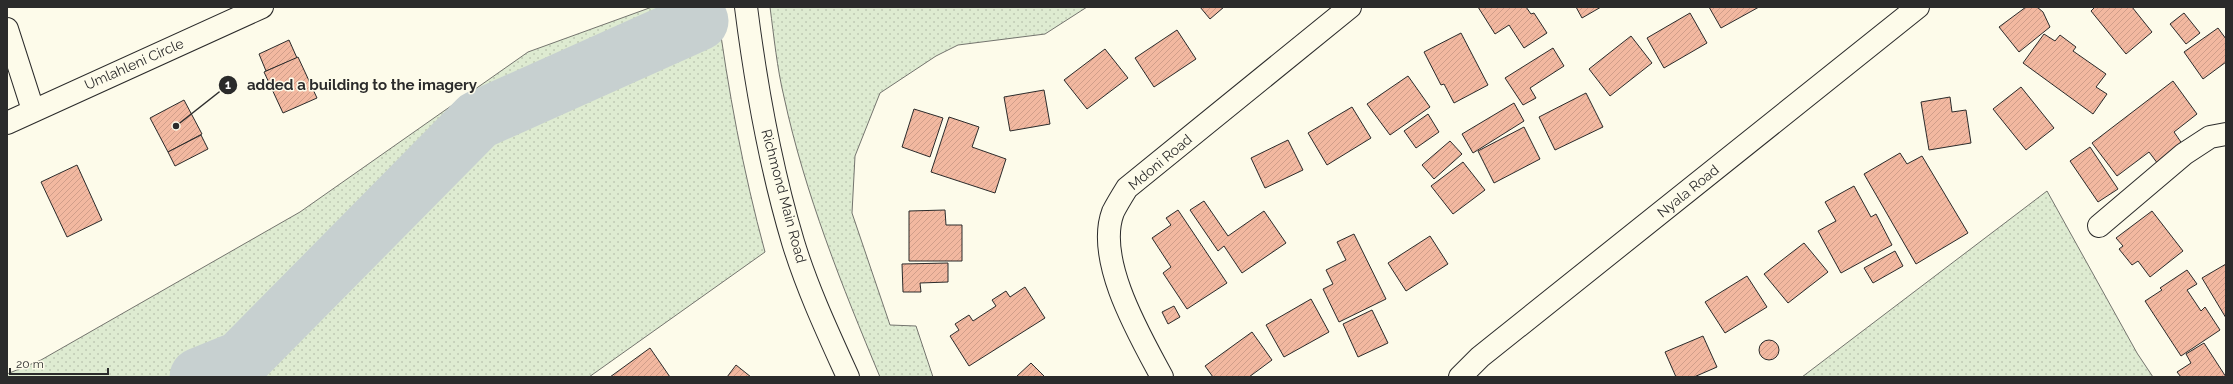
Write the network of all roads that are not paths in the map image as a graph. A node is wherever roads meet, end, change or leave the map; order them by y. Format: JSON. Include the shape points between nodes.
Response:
{"nodes":[{"id":1,"x":262,"y":7,"type":"edge"},
{"id":2,"x":746,"y":7,"type":"edge"},
{"id":3,"x":1350,"y":7,"type":"edge"},
{"id":4,"x":1918,"y":7,"type":"edge"},
{"id":5,"x":7,"y":28,"type":"edge"},
{"id":6,"x":33,"y":110,"type":"junction"},
{"id":7,"x":7,"y":123,"type":"edge"},
{"id":8,"x":2226,"y":134,"type":"edge"},
{"id":9,"x":2099,"y":226,"type":"dead end"},
{"id":10,"x":848,"y":377,"type":"edge"},
{"id":11,"x":1162,"y":377,"type":"edge"},
{"id":12,"x":1460,"y":377,"type":"edge"}],
"edges":[{"from":1,"to":6,"type":"street","name":"Umlahleni Circle"},
{"from":2,"to":10,"type":"street","name":"Richmond Main Road","via":[[754,71],[765,128],[790,228],[820,317]]},
{"from":3,"to":11,"type":"street","name":"Mdoni Road","via":[[1127,188],[1113,213],[1109,243],[1119,288],[1134,326]]},
{"from":4,"to":12,"type":"street","name":"Nyala Road","via":[[1480,357]]},
{"from":5,"to":6,"type":"street"},
{"from":6,"to":7,"type":"street","name":"Umlahleni Circle"},
{"from":8,"to":9,"type":"street","via":[[2210,137],[2184,154]]}]}
